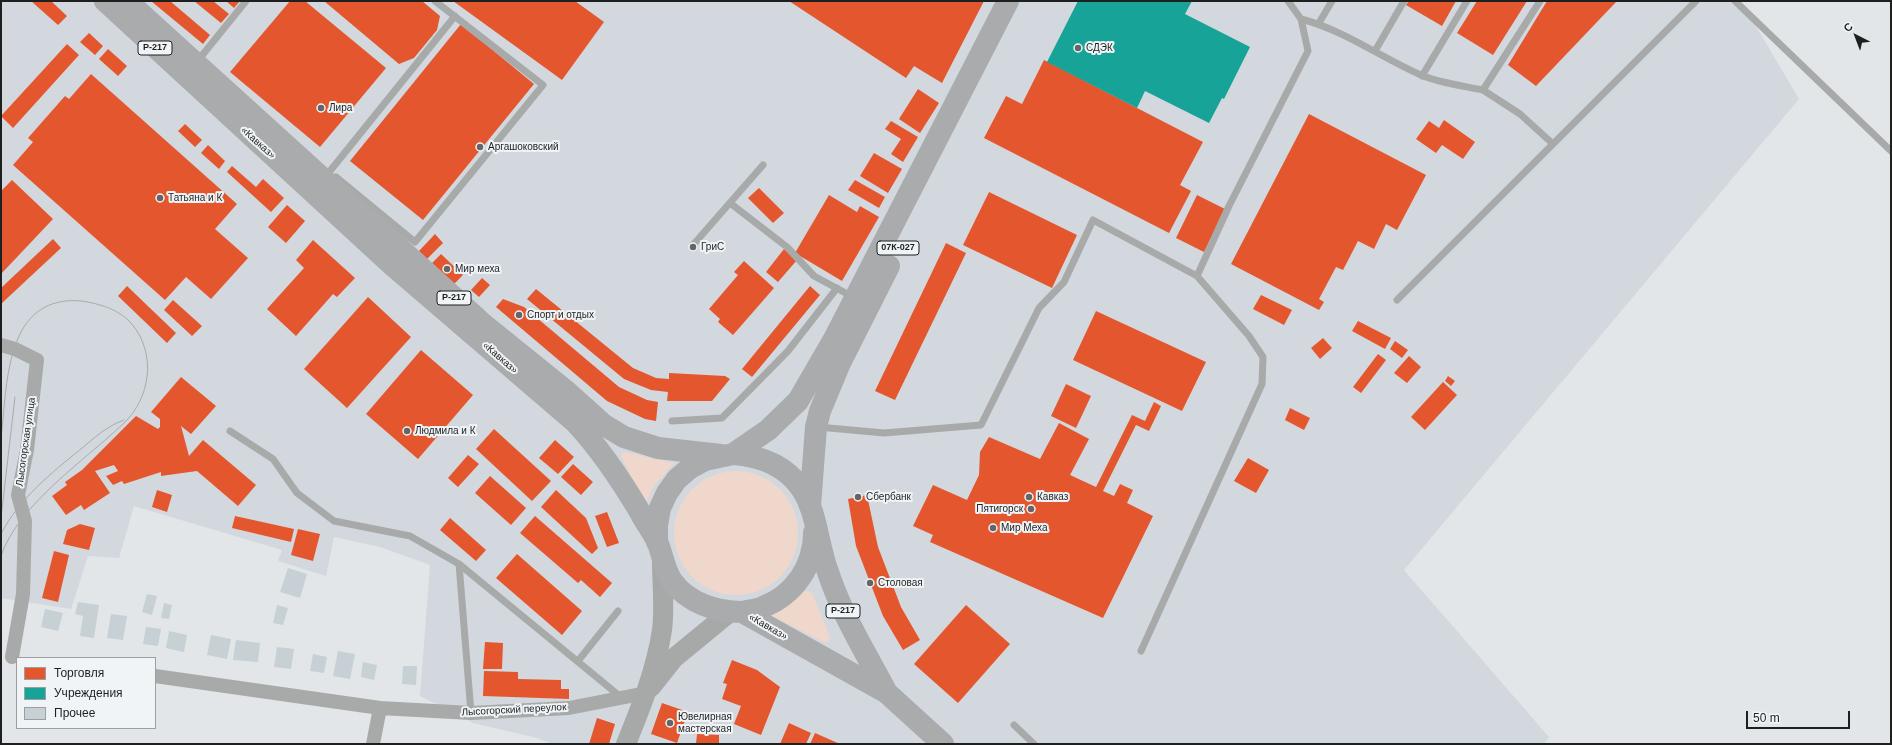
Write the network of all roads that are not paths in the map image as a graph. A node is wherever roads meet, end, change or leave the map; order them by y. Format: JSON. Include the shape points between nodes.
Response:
{"nodes":[{"id":1,"x":105,"y":1,"type":"edge"},
{"id":2,"x":127,"y":1,"type":"edge"},
{"id":3,"x":246,"y":1,"type":"edge"},
{"id":4,"x":435,"y":1,"type":"edge"},
{"id":5,"x":1008,"y":1,"type":"edge"},
{"id":6,"x":1022,"y":1,"type":"edge"},
{"id":7,"x":1288,"y":1,"type":"edge"},
{"id":8,"x":1332,"y":1,"type":"edge"},
{"id":9,"x":1404,"y":1,"type":"edge"},
{"id":10,"x":1467,"y":1,"type":"edge"},
{"id":11,"x":1540,"y":1,"type":"edge"},
{"id":12,"x":1696,"y":1,"type":"edge"},
{"id":13,"x":1735,"y":1,"type":"edge"},
{"id":14,"x":455,"y":16,"type":"junction"},
{"id":15,"x":1301,"y":19,"type":"junction"},
{"id":16,"x":1319,"y":23,"type":"junction"},
{"id":17,"x":1375,"y":51,"type":"junction"},
{"id":18,"x":1422,"y":76,"type":"junction"},
{"id":19,"x":1484,"y":90,"type":"junction"},
{"id":20,"x":241,"y":94,"type":"dead end"},
{"id":21,"x":1553,"y":144,"type":"junction"},
{"id":22,"x":1891,"y":151,"type":"edge"},
{"id":23,"x":762,"y":165,"type":"dead end"},
{"id":24,"x":324,"y":166,"type":"dead end"},
{"id":25,"x":330,"y":171,"type":"junction"},
{"id":26,"x":730,"y":203,"type":"junction"},
{"id":27,"x":694,"y":245,"type":"dead end"},
{"id":28,"x":1197,"y":276,"type":"junction"},
{"id":29,"x":846,"y":293,"type":"junction"},
{"id":30,"x":1397,"y":300,"type":"dead end"},
{"id":31,"x":1,"y":345,"type":"edge"},
{"id":32,"x":672,"y":421,"type":"dead end"},
{"id":33,"x":816,"y":427,"type":"junction"},
{"id":34,"x":230,"y":432,"type":"dead end"},
{"id":35,"x":727,"y":454,"type":"junction"},
{"id":36,"x":812,"y":515,"type":"junction"},
{"id":37,"x":659,"y":552,"type":"junction"},
{"id":38,"x":459,"y":564,"type":"junction"},
{"id":39,"x":618,"y":612,"type":"dead end"},
{"id":40,"x":736,"y":612,"type":"junction"},
{"id":41,"x":1141,"y":651,"type":"dead end"},
{"id":42,"x":11,"y":657,"type":"edge"},
{"id":43,"x":578,"y":661,"type":"junction"},
{"id":44,"x":156,"y":676,"type":"edge"},
{"id":45,"x":887,"y":692,"type":"junction"},
{"id":46,"x":646,"y":694,"type":"junction"},
{"id":47,"x":622,"y":698,"type":"junction"},
{"id":48,"x":380,"y":708,"type":"junction"},
{"id":49,"x":471,"y":713,"type":"junction"},
{"id":50,"x":1014,"y":725,"type":"dead end"},
{"id":51,"x":373,"y":744,"type":"edge"},
{"id":52,"x":626,"y":744,"type":"edge"},
{"id":53,"x":943,"y":744,"type":"edge"},
{"id":54,"x":1034,"y":744,"type":"edge"}],
"edges":[{"from":1,"to":37,"type":"main road","name":"«Кавказ»","number":"Р-217","via":[[392,265],[576,423],[622,481]]},
{"from":2,"to":35,"type":"main road","name":"«Кавказ»","number":"Р-217","via":[[482,323],[604,425],[624,437],[658,448]]},
{"from":3,"to":20,"type":"lane","via":[[200,58]]},
{"from":4,"to":14,"type":"lane"},
{"from":5,"to":29,"type":"main road","number":"07К-027"},
{"from":6,"to":33,"type":"main road","number":"07К-027","via":[[840,363]]},
{"from":7,"to":15,"type":"lane"},
{"from":8,"to":16,"type":"lane"},
{"from":9,"to":17,"type":"lane"},
{"from":10,"to":18,"type":"lane"},
{"from":11,"to":19,"type":"lane"},
{"from":12,"to":21,"type":"lane"},
{"from":13,"to":22,"type":"lane"},
{"from":14,"to":25,"type":"lane"},
{"from":14,"to":25,"type":"lane","via":[[543,84],[415,242]]},
{"from":15,"to":16,"type":"lane"},
{"from":15,"to":28,"type":"lane","via":[[1308,51]]},
{"from":16,"to":17,"type":"lane"},
{"from":17,"to":18,"type":"lane"},
{"from":18,"to":19,"type":"lane"},
{"from":19,"to":21,"type":"lane","via":[[1520,114]]},
{"from":21,"to":30,"type":"lane"},
{"from":23,"to":26,"type":"lane"},
{"from":24,"to":25,"type":"lane"},
{"from":26,"to":27,"type":"lane"},
{"from":26,"to":29,"type":"lane","via":[[786,247],[814,276]]},
{"from":28,"to":33,"type":"lane","via":[[1093,220],[1064,282],[1039,308],[981,425],[884,433]]},
{"from":28,"to":41,"type":"lane","via":[[1249,336],[1262,358],[1262,384]]},
{"from":29,"to":32,"type":"lane","via":[[722,418]]},
{"from":29,"to":35,"type":"main road","number":"07К-027","via":[[798,401],[768,430]]},
{"from":31,"to":42,"type":"street","name":"Лысогорская улица","via":[[36,360],[27,450],[18,495],[25,521],[23,594]]},
{"from":33,"to":36,"type":"main road","number":"07К-027"},
{"from":34,"to":38,"type":"lane","via":[[273,459],[296,493],[334,520],[410,536]]},
{"from":35,"to":36,"type":"main road","name":"«Кавказ»","number":"Р-217","via":[[753,456],[772,462],[793,478],[801,488]]},
{"from":35,"to":37,"type":"main road","via":[[705,460],[690,468],[677,479],[667,493],[660,508],[657,525]]},
{"from":36,"to":40,"type":"main road","via":[[814,545],[808,565],[797,583],[782,597],[763,607]]},
{"from":36,"to":45,"type":"main road","name":"«Кавказ»","number":"Р-217","via":[[827,572],[844,612]]},
{"from":37,"to":40,"type":"main road","name":"«Кавказ»","number":"Р-217","via":[[673,581],[689,597],[708,608]]},
{"from":37,"to":46,"type":"main road","via":[[662,628]]},
{"from":38,"to":43,"type":"lane"},
{"from":38,"to":49,"type":"lane"},
{"from":39,"to":43,"type":"lane"},
{"from":40,"to":45,"type":"main road","name":"«Кавказ»","number":"Р-217"},
{"from":40,"to":46,"type":"main road","via":[[674,658]]},
{"from":43,"to":47,"type":"lane"},
{"from":44,"to":48,"type":"street","name":"Лысогорский переулок"},
{"from":45,"to":53,"type":"main road","name":"«Кавказ»","number":"Р-217"},
{"from":46,"to":47,"type":"street","name":"Лысогорский переулок"},
{"from":46,"to":52,"type":"main road"},
{"from":47,"to":49,"type":"street","name":"Лысогорский переулок","via":[[569,708]]},
{"from":48,"to":49,"type":"street","name":"Лысогорский переулок"},
{"from":48,"to":51,"type":"street"},
{"from":50,"to":54,"type":"lane"}]}
